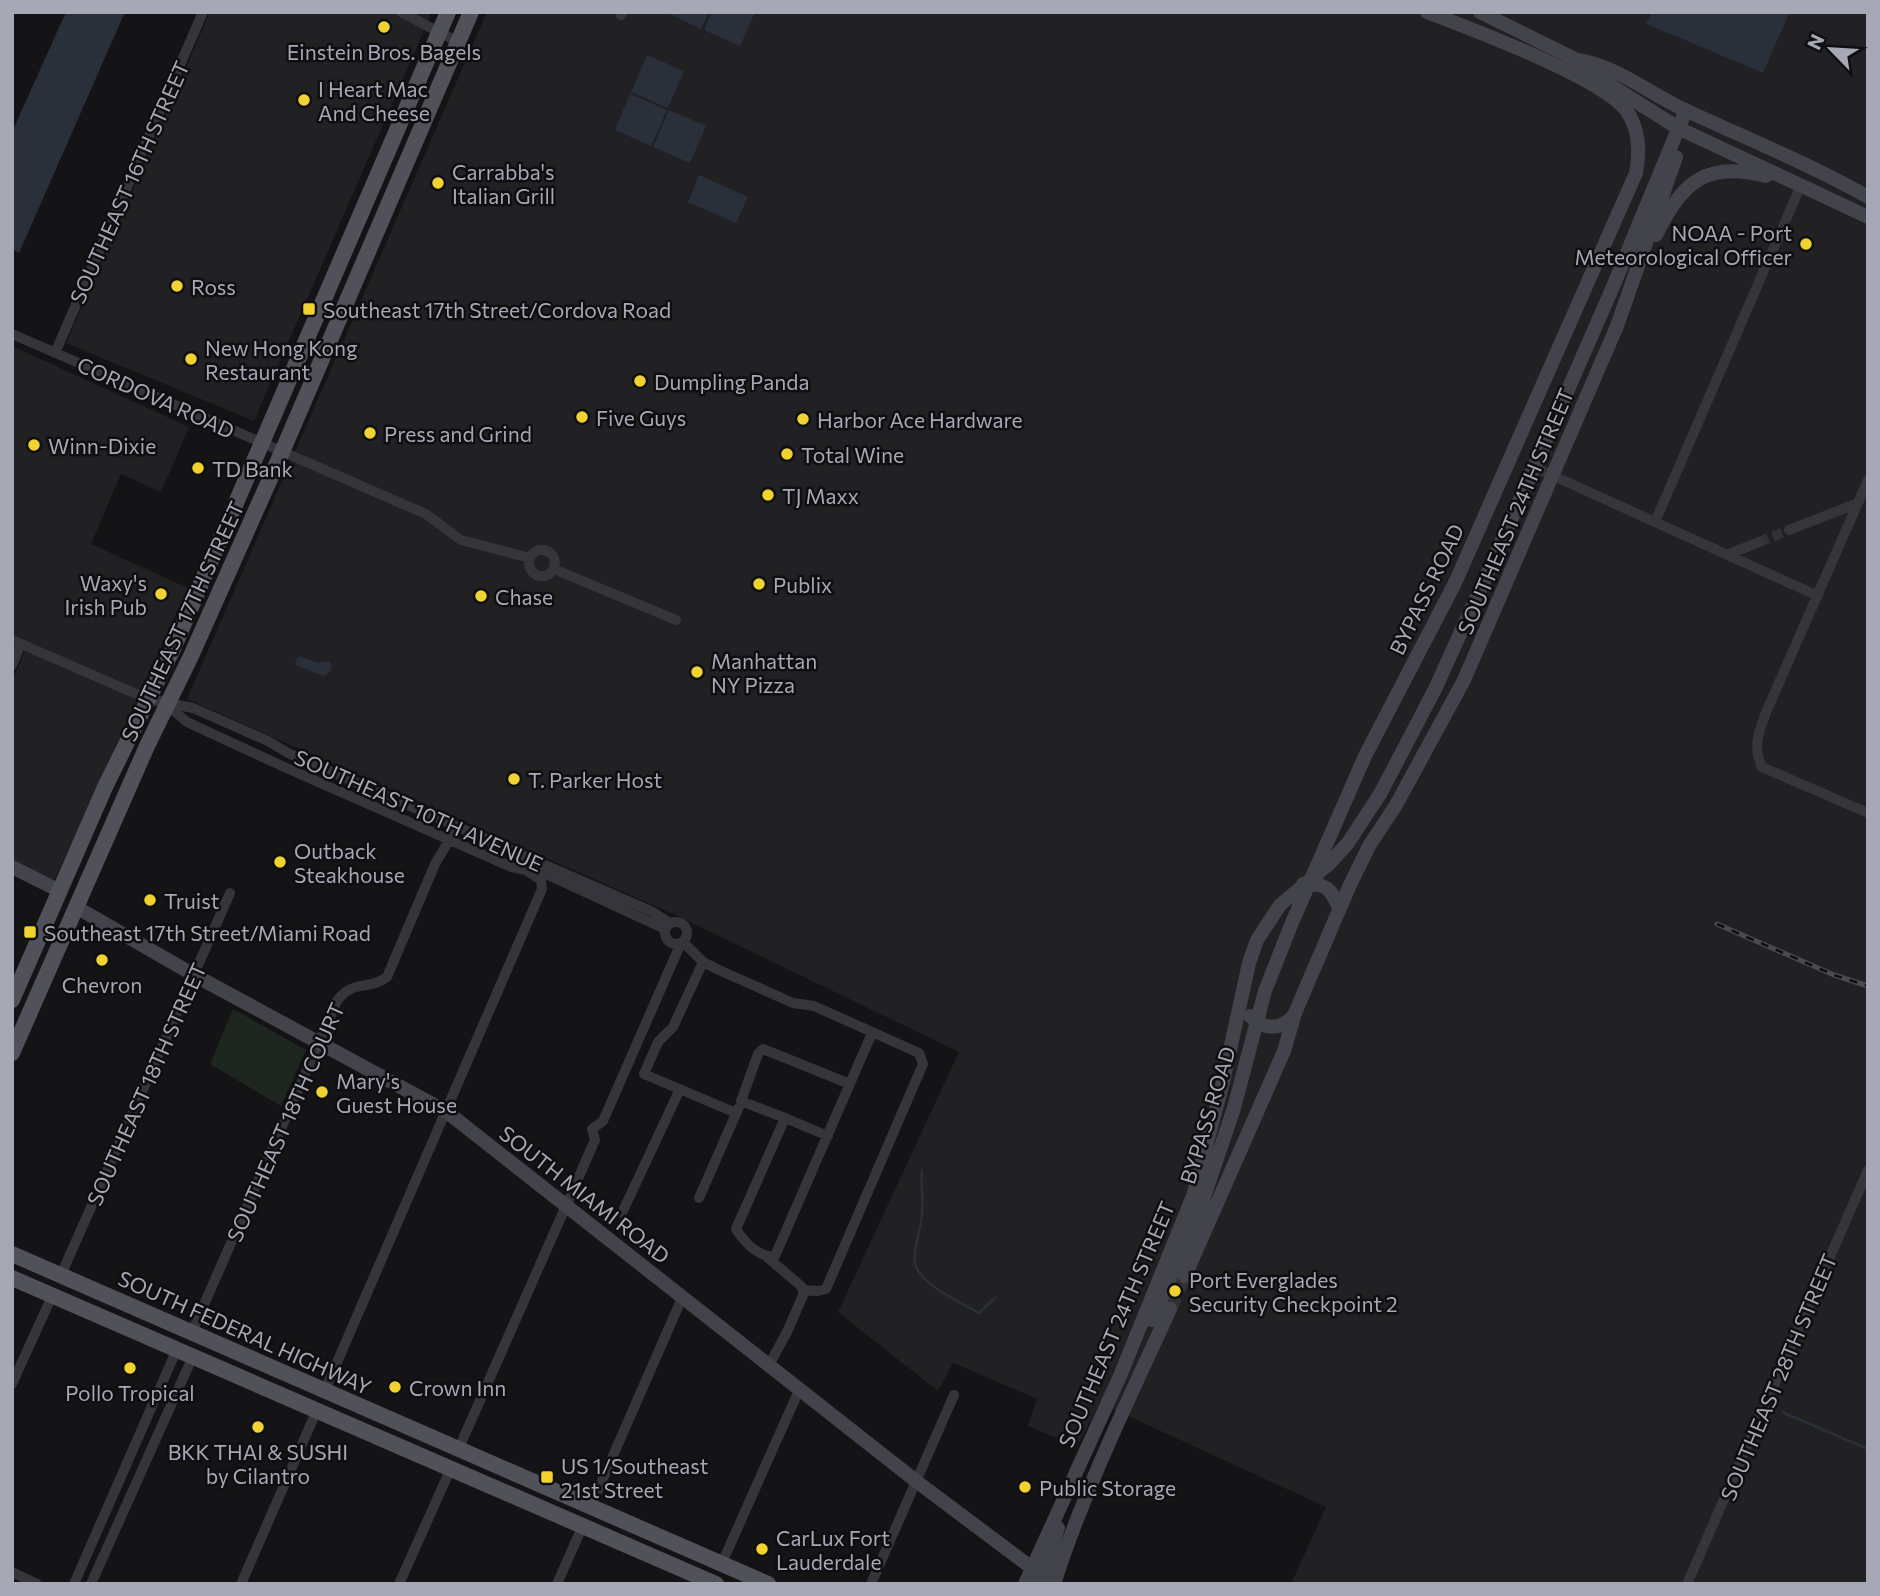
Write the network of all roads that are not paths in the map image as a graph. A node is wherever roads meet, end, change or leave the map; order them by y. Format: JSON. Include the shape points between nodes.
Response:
{"nodes":[{"id":1,"x":203,"y":12,"type":"edge"},
{"id":2,"x":401,"y":12,"type":"edge"},
{"id":3,"x":448,"y":12,"type":"edge"},
{"id":4,"x":471,"y":12,"type":"edge"},
{"id":5,"x":1427,"y":12,"type":"edge"},
{"id":6,"x":1480,"y":12,"type":"edge"},
{"id":7,"x":440,"y":32,"type":"junction"},
{"id":8,"x":458,"y":41,"type":"junction"},
{"id":9,"x":1577,"y":60,"type":"junction"},
{"id":10,"x":1690,"y":112,"type":"junction"},
{"id":11,"x":1683,"y":130,"type":"junction"},
{"id":12,"x":1801,"y":185,"type":"junction"},
{"id":13,"x":1868,"y":197,"type":"edge"},
{"id":14,"x":1868,"y":217,"type":"edge"},
{"id":15,"x":350,"y":239,"type":"junction"},
{"id":16,"x":338,"y":267,"type":"junction"},
{"id":17,"x":356,"y":281,"type":"junction"},
{"id":18,"x":1633,"y":281,"type":"junction"},
{"id":19,"x":344,"y":307,"type":"junction"},
{"id":20,"x":12,"y":334,"type":"edge"},
{"id":21,"x":55,"y":352,"type":"junction"},
{"id":22,"x":1575,"y":370,"type":"junction"},
{"id":23,"x":1595,"y":378,"type":"junction"},
{"id":24,"x":262,"y":443,"type":"junction"},
{"id":25,"x":282,"y":452,"type":"junction"},
{"id":26,"x":1534,"y":467,"type":"junction"},
{"id":27,"x":1553,"y":475,"type":"junction"},
{"id":28,"x":1868,"y":480,"type":"edge"},
{"id":29,"x":1858,"y":503,"type":"junction"},
{"id":30,"x":1655,"y":522,"type":"junction"},
{"id":31,"x":1789,"y":530,"type":"tunnel mouth"},
{"id":32,"x":1759,"y":542,"type":"tunnel mouth"},
{"id":33,"x":1497,"y":552,"type":"junction"},
{"id":34,"x":1727,"y":555,"type":"junction"},
{"id":35,"x":530,"y":558,"type":"junction"},
{"id":36,"x":1516,"y":560,"type":"junction"},
{"id":37,"x":554,"y":569,"type":"junction"},
{"id":38,"x":1818,"y":596,"type":"junction"},
{"id":39,"x":676,"y":620,"type":"dead end"},
{"id":40,"x":17,"y":642,"type":"edge"},
{"id":41,"x":12,"y":665,"type":"edge"},
{"id":42,"x":1436,"y":687,"type":"junction"},
{"id":43,"x":148,"y":699,"type":"junction"},
{"id":44,"x":166,"y":704,"type":"junction"},
{"id":45,"x":1442,"y":722,"type":"junction"},
{"id":46,"x":1410,"y":737,"type":"junction"},
{"id":47,"x":1416,"y":768,"type":"junction"},
{"id":48,"x":393,"y":799,"type":"junction"},
{"id":49,"x":387,"y":812,"type":"junction"},
{"id":50,"x":1868,"y":813,"type":"edge"},
{"id":51,"x":457,"y":828,"type":"junction"},
{"id":52,"x":449,"y":840,"type":"junction"},
{"id":53,"x":12,"y":867,"type":"edge"},
{"id":54,"x":523,"y":868,"type":"junction"},
{"id":55,"x":70,"y":869,"type":"junction"},
{"id":56,"x":12,"y":877,"type":"edge"},
{"id":57,"x":1303,"y":884,"type":"junction"},
{"id":58,"x":230,"y":892,"type":"dead end"},
{"id":59,"x":58,"y":896,"type":"junction"},
{"id":60,"x":76,"y":906,"type":"junction"},
{"id":61,"x":1339,"y":908,"type":"junction"},
{"id":62,"x":667,"y":926,"type":"junction"},
{"id":63,"x":682,"y":942,"type":"junction"},
{"id":64,"x":703,"y":962,"type":"junction"},
{"id":65,"x":194,"y":975,"type":"junction"},
{"id":66,"x":1242,"y":992,"type":"junction"},
{"id":67,"x":12,"y":1000,"type":"edge"},
{"id":68,"x":1296,"y":1013,"type":"junction"},
{"id":69,"x":872,"y":1033,"type":"junction"},
{"id":70,"x":319,"y":1043,"type":"junction"},
{"id":71,"x":12,"y":1053,"type":"edge"},
{"id":72,"x":850,"y":1084,"type":"junction"},
{"id":73,"x":680,"y":1089,"type":"junction"},
{"id":74,"x":741,"y":1101,"type":"junction"},
{"id":75,"x":447,"y":1112,"type":"junction"},
{"id":76,"x":736,"y":1113,"type":"junction"},
{"id":77,"x":785,"y":1118,"type":"junction"},
{"id":78,"x":828,"y":1136,"type":"junction"},
{"id":79,"x":1868,"y":1170,"type":"edge"},
{"id":80,"x":699,"y":1198,"type":"dead end"},
{"id":81,"x":567,"y":1204,"type":"junction"},
{"id":82,"x":622,"y":1213,"type":"dead end"},
{"id":83,"x":12,"y":1254,"type":"edge"},
{"id":84,"x":767,"y":1257,"type":"junction"},
{"id":85,"x":61,"y":1275,"type":"junction"},
{"id":86,"x":1185,"y":1276,"type":"tunnel mouth"},
{"id":87,"x":12,"y":1278,"type":"edge"},
{"id":88,"x":803,"y":1290,"type":"junction"},
{"id":89,"x":52,"y":1296,"type":"junction"},
{"id":90,"x":682,"y":1298,"type":"junction"},
{"id":91,"x":1167,"y":1303,"type":"junction"},
{"id":92,"x":192,"y":1332,"type":"junction"},
{"id":93,"x":155,"y":1340,"type":"junction"},
{"id":94,"x":216,"y":1342,"type":"junction"},
{"id":95,"x":177,"y":1349,"type":"junction"},
{"id":96,"x":193,"y":1356,"type":"junction"},
{"id":97,"x":769,"y":1364,"type":"junction"},
{"id":98,"x":1120,"y":1376,"type":"junction"},
{"id":99,"x":12,"y":1384,"type":"edge"},
{"id":100,"x":800,"y":1388,"type":"junction"},
{"id":101,"x":325,"y":1390,"type":"junction"},
{"id":102,"x":954,"y":1395,"type":"dead end"},
{"id":103,"x":317,"y":1410,"type":"junction"},
{"id":104,"x":459,"y":1448,"type":"junction"},
{"id":105,"x":421,"y":1455,"type":"junction"},
{"id":106,"x":482,"y":1459,"type":"junction"},
{"id":107,"x":1082,"y":1459,"type":"junction"},
{"id":108,"x":1104,"y":1459,"type":"junction"},
{"id":109,"x":451,"y":1468,"type":"junction"},
{"id":110,"x":916,"y":1481,"type":"junction"},
{"id":111,"x":1071,"y":1483,"type":"junction"},
{"id":112,"x":591,"y":1506,"type":"junction"},
{"id":113,"x":583,"y":1525,"type":"junction"},
{"id":114,"x":722,"y":1563,"type":"junction"},
{"id":115,"x":1032,"y":1568,"type":"junction"},
{"id":116,"x":12,"y":1572,"type":"edge"},
{"id":117,"x":745,"y":1573,"type":"junction"},
{"id":118,"x":693,"y":1574,"type":"junction"},
{"id":119,"x":37,"y":1584,"type":"edge"},
{"id":120,"x":74,"y":1584,"type":"edge"},
{"id":121,"x":90,"y":1584,"type":"edge"},
{"id":122,"x":241,"y":1584,"type":"edge"},
{"id":123,"x":398,"y":1584,"type":"edge"},
{"id":124,"x":557,"y":1584,"type":"edge"},
{"id":125,"x":715,"y":1584,"type":"edge"},
{"id":126,"x":768,"y":1584,"type":"edge"},
{"id":127,"x":871,"y":1584,"type":"edge"},
{"id":128,"x":1025,"y":1584,"type":"edge"},
{"id":129,"x":1040,"y":1584,"type":"edge"},
{"id":130,"x":1054,"y":1584,"type":"edge"},
{"id":131,"x":1687,"y":1584,"type":"edge"}],
"edges":[{"from":1,"to":21,"type":"street","name":"SOUTHEAST 16TH STREET"},
{"from":2,"to":7,"type":"street"},
{"from":3,"to":7,"type":"main road","name":"SOUTHEAST 17TH STREET"},
{"from":4,"to":8,"type":"main road","name":"SOUTHEAST 17TH STREET"},
{"from":5,"to":91,"type":"street","name":"BYPASS ROAD","via":[[1560,68],[1605,93],[1632,121],[1639,159],[1455,583],[1365,756],[1276,963],[1216,1165]]},
{"from":6,"to":9,"type":"street"},
{"from":7,"to":8,"type":"street"},
{"from":7,"to":15,"type":"main road","name":"SOUTHEAST 17TH STREET"},
{"from":8,"to":17,"type":"main road","name":"SOUTHEAST 17TH STREET"},
{"from":9,"to":10,"type":"street","via":[[1597,63]]},
{"from":9,"to":11,"type":"street"},
{"from":10,"to":11,"type":"street","name":"SOUTHEAST 24TH STREET"},
{"from":10,"to":13,"type":"street"},
{"from":11,"to":12,"type":"street"},
{"from":11,"to":18,"type":"street","name":"SOUTHEAST 24TH STREET"},
{"from":11,"to":22,"type":"street","name":"SOUTHEAST 24TH STREET"},
{"from":12,"to":14,"type":"street"},
{"from":12,"to":18,"type":"street","via":[[1727,170],[1697,180],[1674,202]]},
{"from":12,"to":30,"type":"street"},
{"from":15,"to":16,"type":"main road","name":"SOUTHEAST 17TH STREET"},
{"from":15,"to":17,"type":"main road","via":[[347,268]]},
{"from":16,"to":19,"type":"main road"},
{"from":16,"to":24,"type":"main road","name":"SOUTHEAST 17TH STREET"},
{"from":17,"to":19,"type":"main road","name":"SOUTHEAST 17TH STREET"},
{"from":18,"to":23,"type":"street","name":"SOUTHEAST 24TH STREET"},
{"from":19,"to":25,"type":"main road","name":"SOUTHEAST 17TH STREET"},
{"from":20,"to":21,"type":"street","name":"CORDOVA ROAD"},
{"from":21,"to":24,"type":"street","name":"CORDOVA ROAD"},
{"from":22,"to":23,"type":"street"},
{"from":22,"to":26,"type":"street","name":"SOUTHEAST 24TH STREET"},
{"from":23,"to":27,"type":"street","name":"SOUTHEAST 24TH STREET"},
{"from":24,"to":25,"type":"street","name":"CORDOVA ROAD"},
{"from":24,"to":43,"type":"main road","name":"SOUTHEAST 17TH STREET"},
{"from":25,"to":35,"type":"street","name":"CORDOVA ROAD","via":[[426,514],[461,540]]},
{"from":25,"to":44,"type":"main road","name":"SOUTHEAST 17TH STREET"},
{"from":26,"to":27,"type":"street"},
{"from":26,"to":33,"type":"street","name":"SOUTHEAST 24TH STREET"},
{"from":27,"to":30,"type":"street"},
{"from":27,"to":36,"type":"street","name":"SOUTHEAST 24TH STREET"},
{"from":28,"to":29,"type":"street"},
{"from":29,"to":31,"type":"street"},
{"from":29,"to":38,"type":"street"},
{"from":30,"to":34,"type":"street"},
{"from":32,"to":34,"type":"street"},
{"from":33,"to":36,"type":"street"},
{"from":33,"to":42,"type":"street","name":"SOUTHEAST 24TH STREET"},
{"from":34,"to":38,"type":"street"},
{"from":35,"to":37,"type":"street","via":[[537,551],[547,551],[554,558]]},
{"from":35,"to":37,"type":"street","via":[[529,568],[536,576],[546,576]]},
{"from":36,"to":45,"type":"street","name":"SOUTHEAST 24TH STREET"},
{"from":37,"to":39,"type":"street"},
{"from":38,"to":50,"type":"street","via":[[1757,737],[1756,754],[1762,767]]},
{"from":40,"to":41,"type":"street"},
{"from":40,"to":43,"type":"street","name":"SOUTHEAST 10TH AVENUE"},
{"from":42,"to":45,"type":"street","via":[[1435,705]]},
{"from":42,"to":46,"type":"street","name":"SOUTHEAST 24TH STREET"},
{"from":43,"to":44,"type":"street","name":"SOUTHEAST 10TH AVENUE"},
{"from":43,"to":55,"type":"main road","name":"SOUTHEAST 17TH STREET"},
{"from":44,"to":48,"type":"street","name":"SOUTHEAST 10TH AVENUE","via":[[193,708]]},
{"from":44,"to":49,"type":"street","name":"SOUTHEAST 10TH AVENUE","via":[[187,722]]},
{"from":44,"to":60,"type":"main road","name":"SOUTHEAST 17TH STREET"},
{"from":45,"to":47,"type":"street","name":"SOUTHEAST 24TH STREET"},
{"from":46,"to":47,"type":"street","via":[[1421,735],[1423,740]]},
{"from":46,"to":57,"type":"street","name":"SOUTHEAST 24TH STREET","via":[[1348,843]]},
{"from":47,"to":61,"type":"street","name":"SOUTHEAST 24TH STREET","via":[[1369,846]]},
{"from":48,"to":49,"type":"street"},
{"from":48,"to":51,"type":"street","name":"SOUTHEAST 10TH AVENUE"},
{"from":49,"to":52,"type":"street","name":"SOUTHEAST 10TH AVENUE"},
{"from":51,"to":52,"type":"street","name":"SOUTHEAST 18TH COURT"},
{"from":51,"to":62,"type":"street","name":"SOUTHEAST 10TH AVENUE","via":[[652,911]]},
{"from":52,"to":54,"type":"street","name":"SOUTHEAST 10TH AVENUE"},
{"from":52,"to":70,"type":"street","name":"SOUTHEAST 18TH COURT","via":[[387,977],[344,992]]},
{"from":53,"to":59,"type":"street"},
{"from":54,"to":62,"type":"street","name":"SOUTHEAST 10TH AVENUE"},
{"from":54,"to":75,"type":"street","via":[[541,880],[542,889]]},
{"from":55,"to":59,"type":"main road","name":"SOUTHEAST 17TH STREET"},
{"from":55,"to":60,"type":"main road"},
{"from":56,"to":59,"type":"street"},
{"from":57,"to":61,"type":"street","via":[[1328,887]]},
{"from":57,"to":66,"type":"street","name":"SOUTHEAST 24TH STREET","via":[[1267,922],[1252,951]]},
{"from":58,"to":65,"type":"street","name":"SOUTHEAST 18TH STREET"},
{"from":59,"to":67,"type":"main road","name":"SOUTHEAST 17TH STREET"},
{"from":60,"to":65,"type":"street","name":"SOUTH MIAMI ROAD"},
{"from":60,"to":71,"type":"main road","name":"SOUTHEAST 17TH STREET"},
{"from":61,"to":68,"type":"street","name":"SOUTHEAST 24TH STREET"},
{"from":62,"to":63,"type":"street","name":"SOUTHEAST 10TH AVENUE","via":[[668,942]]},
{"from":62,"to":63,"type":"street","name":"SOUTHEAST 10TH AVENUE","via":[[684,925],[687,933]]},
{"from":63,"to":64,"type":"street","name":"SOUTHEAST 10TH AVENUE"},
{"from":63,"to":81,"type":"street","via":[[603,1121],[592,1129],[595,1140]]},
{"from":64,"to":69,"type":"street","name":"SOUTHEAST 10TH AVENUE"},
{"from":64,"to":73,"type":"street","via":[[645,1074]]},
{"from":65,"to":70,"type":"street","name":"SOUTH MIAMI ROAD"},
{"from":65,"to":85,"type":"street","name":"SOUTHEAST 18TH STREET"},
{"from":66,"to":68,"type":"street","via":[[1248,1014],[1264,1026],[1279,1026]]},
{"from":66,"to":98,"type":"street","name":"SOUTHEAST 24TH STREET","via":[[1193,1196]]},
{"from":68,"to":86,"type":"street","name":"SOUTHEAST 24TH STREET","via":[[1284,1051]]},
{"from":69,"to":72,"type":"street"},
{"from":69,"to":88,"type":"street","name":"SOUTHEAST 10TH AVENUE","via":[[919,1053],[923,1064],[826,1289]]},
{"from":70,"to":75,"type":"street","name":"SOUTH MIAMI ROAD"},
{"from":70,"to":92,"type":"street","name":"SOUTHEAST 18TH COURT"},
{"from":72,"to":74,"type":"street","via":[[763,1049]]},
{"from":72,"to":78,"type":"street"},
{"from":73,"to":76,"type":"street"},
{"from":73,"to":82,"type":"street"},
{"from":74,"to":76,"type":"street"},
{"from":74,"to":77,"type":"street"},
{"from":75,"to":81,"type":"street","name":"SOUTH MIAMI ROAD"},
{"from":75,"to":101,"type":"street"},
{"from":76,"to":80,"type":"street"},
{"from":77,"to":78,"type":"street"},
{"from":77,"to":84,"type":"street","via":[[736,1229]]},
{"from":78,"to":84,"type":"street","via":[[775,1256]]},
{"from":79,"to":131,"type":"street","name":"SOUTHEAST 28TH STREET"},
{"from":81,"to":90,"type":"street","name":"SOUTH MIAMI ROAD"},
{"from":81,"to":104,"type":"street"},
{"from":83,"to":85,"type":"main road","name":"SOUTH FEDERAL HIGHWAY"},
{"from":84,"to":88,"type":"street"},
{"from":85,"to":92,"type":"main road","name":"SOUTH FEDERAL HIGHWAY"},
{"from":87,"to":89,"type":"main road","name":"SOUTH FEDERAL HIGHWAY"},
{"from":88,"to":97,"type":"street"},
{"from":89,"to":93,"type":"main road","name":"SOUTH FEDERAL HIGHWAY"},
{"from":89,"to":99,"type":"street"},
{"from":90,"to":97,"type":"street","name":"SOUTH MIAMI ROAD"},
{"from":90,"to":112,"type":"street"},
{"from":91,"to":98,"type":"street","name":"BYPASS ROAD"},
{"from":91,"to":108,"type":"street","name":"SOUTHEAST 24TH STREET"},
{"from":92,"to":93,"type":"main road"},
{"from":92,"to":94,"type":"main road","name":"SOUTH FEDERAL HIGHWAY"},
{"from":93,"to":95,"type":"main road","name":"SOUTH FEDERAL HIGHWAY"},
{"from":94,"to":95,"type":"main road"},
{"from":94,"to":101,"type":"main road","name":"SOUTH FEDERAL HIGHWAY"},
{"from":95,"to":96,"type":"main road","name":"SOUTH FEDERAL HIGHWAY"},
{"from":95,"to":120,"type":"street"},
{"from":96,"to":103,"type":"main road","name":"SOUTH FEDERAL HIGHWAY"},
{"from":96,"to":121,"type":"street"},
{"from":97,"to":100,"type":"street","name":"SOUTH MIAMI ROAD"},
{"from":98,"to":107,"type":"street","name":"SOUTHEAST 24TH STREET"},
{"from":100,"to":110,"type":"street","name":"SOUTH MIAMI ROAD"},
{"from":100,"to":114,"type":"street"},
{"from":101,"to":104,"type":"main road","name":"SOUTH FEDERAL HIGHWAY"},
{"from":102,"to":110,"type":"street"},
{"from":103,"to":105,"type":"main road","name":"SOUTH FEDERAL HIGHWAY"},
{"from":103,"to":122,"type":"street"},
{"from":104,"to":105,"type":"main road","via":[[443,1455]]},
{"from":104,"to":106,"type":"main road","name":"SOUTH FEDERAL HIGHWAY"},
{"from":105,"to":109,"type":"main road","name":"SOUTH FEDERAL HIGHWAY"},
{"from":106,"to":109,"type":"main road"},
{"from":106,"to":112,"type":"main road","name":"SOUTH FEDERAL HIGHWAY"},
{"from":107,"to":108,"type":"street","via":[[1091,1464]]},
{"from":107,"to":111,"type":"street","name":"SOUTHEAST 24TH STREET"},
{"from":108,"to":130,"type":"street","name":"SOUTHEAST 24TH STREET"},
{"from":109,"to":113,"type":"main road","name":"SOUTH FEDERAL HIGHWAY"},
{"from":109,"to":123,"type":"street"},
{"from":110,"to":115,"type":"street","name":"SOUTH MIAMI ROAD"},
{"from":110,"to":127,"type":"street"},
{"from":111,"to":115,"type":"street","name":"SOUTHEAST 24TH STREET"},
{"from":111,"to":129,"type":"street"},
{"from":112,"to":114,"type":"main road","name":"SOUTH FEDERAL HIGHWAY"},
{"from":113,"to":118,"type":"main road","name":"SOUTH FEDERAL HIGHWAY"},
{"from":113,"to":124,"type":"street"},
{"from":114,"to":117,"type":"main road","name":"SOUTH FEDERAL HIGHWAY"},
{"from":114,"to":118,"type":"main road"},
{"from":115,"to":128,"type":"street","name":"SOUTHEAST 24TH STREET"},
{"from":116,"to":119,"type":"street"},
{"from":117,"to":125,"type":"main road"},
{"from":117,"to":126,"type":"main road","name":"SOUTH FEDERAL HIGHWAY"},
{"from":118,"to":125,"type":"main road","name":"SOUTH FEDERAL HIGHWAY"}]}
